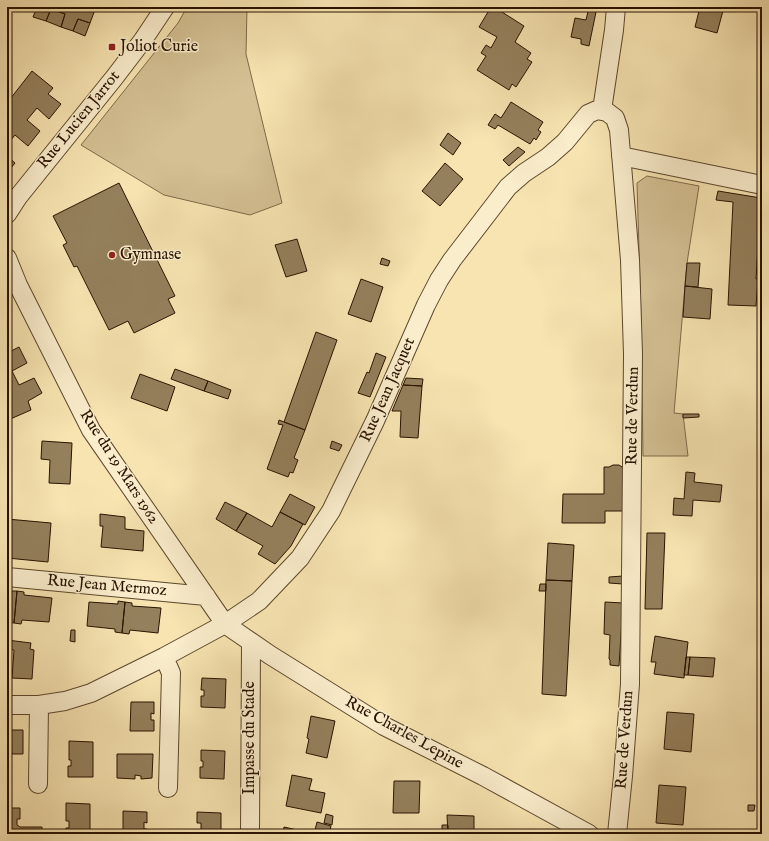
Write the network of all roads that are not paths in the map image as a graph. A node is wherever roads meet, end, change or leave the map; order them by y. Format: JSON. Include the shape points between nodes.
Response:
{"nodes":[{"id":1,"x":165,"y":7,"type":"edge"},
{"id":2,"x":616,"y":7,"type":"edge"},
{"id":3,"x":602,"y":110,"type":"junction"},
{"id":4,"x":621,"y":156,"type":"junction"},
{"id":5,"x":762,"y":185,"type":"edge"},
{"id":6,"x":7,"y":214,"type":"edge"},
{"id":7,"x":7,"y":258,"type":"edge"},
{"id":8,"x":7,"y":577,"type":"edge"},
{"id":9,"x":206,"y":596,"type":"junction"},
{"id":10,"x":225,"y":624,"type":"junction"},
{"id":11,"x":251,"y":642,"type":"junction"},
{"id":12,"x":164,"y":657,"type":"junction"},
{"id":13,"x":7,"y":705,"type":"edge"},
{"id":14,"x":39,"y":705,"type":"junction"},
{"id":15,"x":38,"y":784,"type":"dead end"},
{"id":16,"x":168,"y":788,"type":"dead end"},
{"id":17,"x":250,"y":834,"type":"edge"},
{"id":18,"x":589,"y":834,"type":"edge"},
{"id":19,"x":617,"y":834,"type":"edge"}],
"edges":[{"from":1,"to":6,"type":"street","name":"Rue Lucien Jarrot","via":[[138,46]]},
{"from":2,"to":3,"type":"street"},
{"from":3,"to":4,"type":"street","name":"Rue de Verdun","via":[[615,118],[619,130]]},
{"from":3,"to":10,"type":"street","name":"Rue Jean Jacquet","via":[[588,114],[565,142],[508,187],[452,260],[426,305],[375,421],[319,531],[300,558],[259,602]]},
{"from":4,"to":5,"type":"street"},
{"from":4,"to":19,"type":"street","name":"Rue de Verdun","via":[[630,260],[633,362],[630,684]]},
{"from":7,"to":9,"type":"street","name":"Rue du 19 Mars 1962","via":[[91,430]]},
{"from":8,"to":9,"type":"street","name":"Rue Jean Mermoz"},
{"from":9,"to":10,"type":"street","name":"Rue du 19 Mars 1962"},
{"from":10,"to":11,"type":"street","name":"Rue Charles Lepine"},
{"from":10,"to":12,"type":"street","name":"Rue Jean Jacquet"},
{"from":11,"to":17,"type":"street","name":"Impasse du Stade"},
{"from":11,"to":18,"type":"street","name":"Rue Charles Lepine","via":[[384,726]]},
{"from":12,"to":14,"type":"street","name":"Rue Jean Jacquet","via":[[91,693]]},
{"from":12,"to":16,"type":"street","via":[[171,673]]},
{"from":13,"to":14,"type":"street","name":"Rue Jean Jacquet"},
{"from":14,"to":15,"type":"street"}]}
